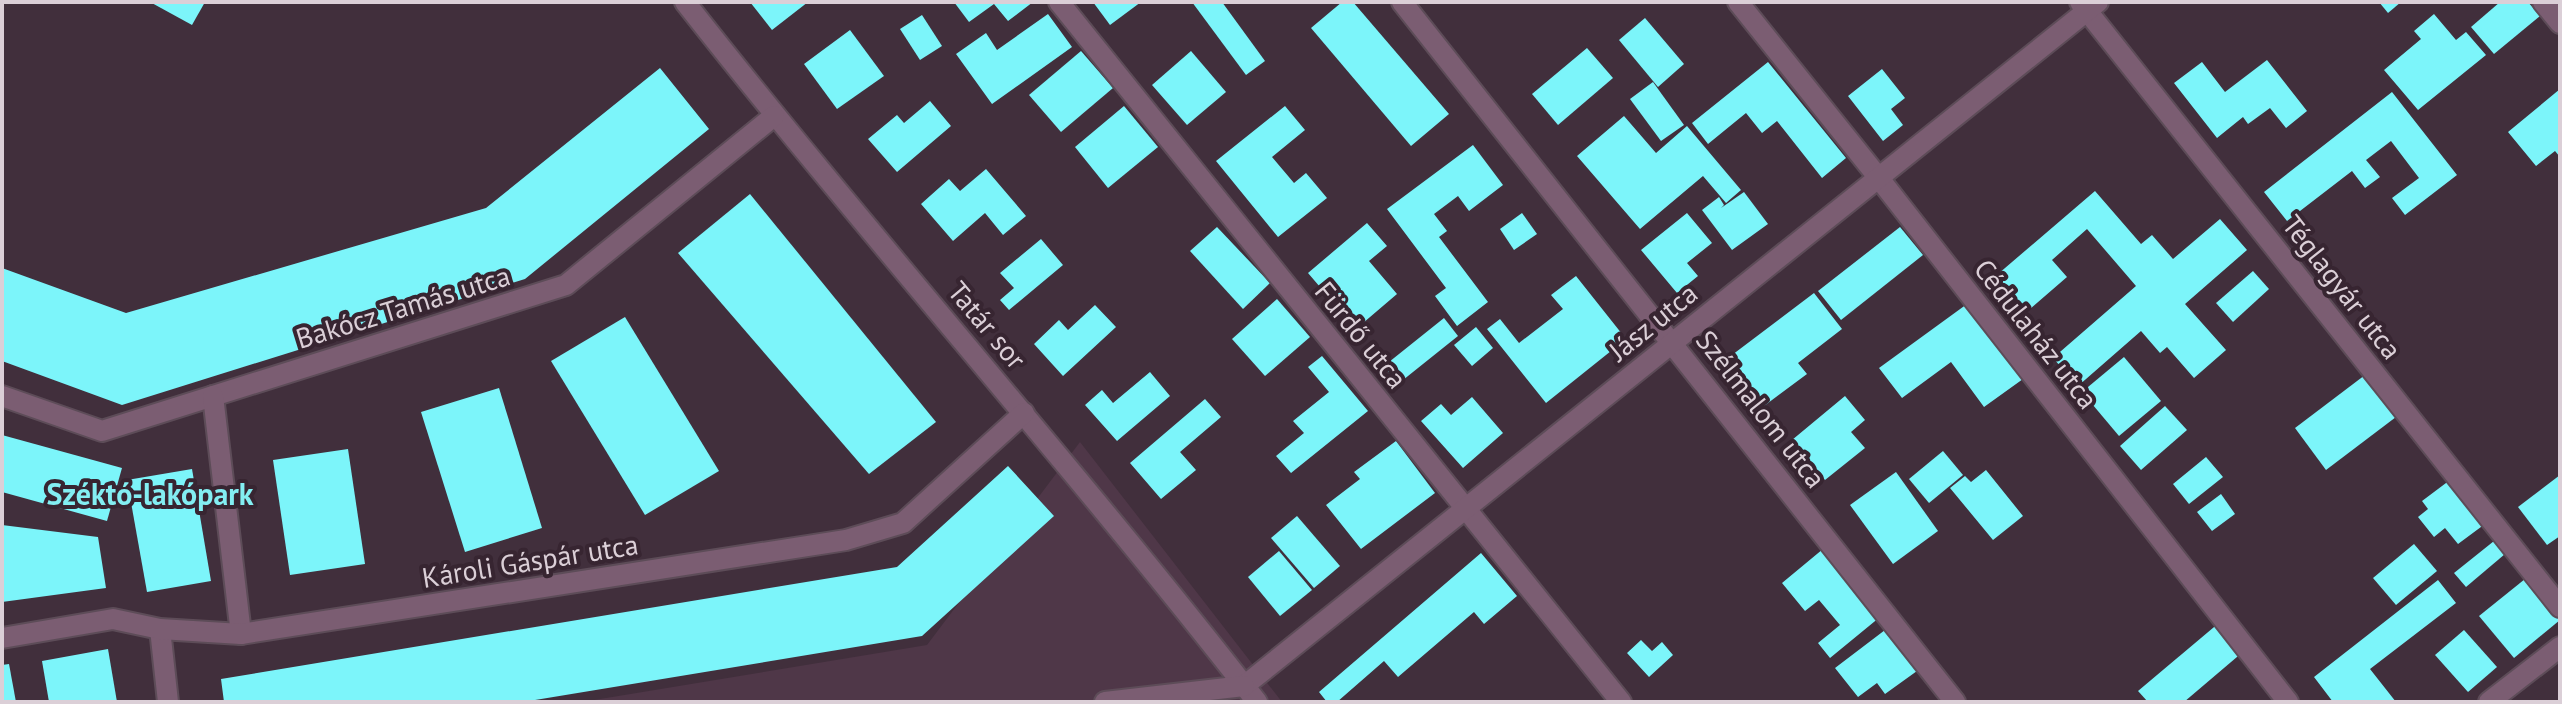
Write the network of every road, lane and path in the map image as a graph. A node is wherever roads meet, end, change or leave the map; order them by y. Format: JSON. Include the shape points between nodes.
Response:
{"nodes":[{"id":1,"x":685,"y":2,"type":"edge"},
{"id":2,"x":1059,"y":2,"type":"edge"},
{"id":3,"x":1402,"y":2,"type":"edge"},
{"id":4,"x":1738,"y":2,"type":"edge"},
{"id":5,"x":2543,"y":2,"type":"edge"},
{"id":6,"x":2088,"y":5,"type":"edge"},
{"id":7,"x":2560,"y":23,"type":"edge"},
{"id":8,"x":774,"y":116,"type":"junction"},
{"id":9,"x":1878,"y":177,"type":"junction"},
{"id":10,"x":1673,"y":343,"type":"junction"},
{"id":11,"x":2,"y":396,"type":"edge"},
{"id":12,"x":213,"y":396,"type":"junction"},
{"id":13,"x":1024,"y":413,"type":"junction"},
{"id":14,"x":1465,"y":509,"type":"junction"},
{"id":15,"x":2560,"y":607,"type":"edge"},
{"id":16,"x":160,"y":629,"type":"junction"},
{"id":17,"x":241,"y":634,"type":"junction"},
{"id":18,"x":2,"y":638,"type":"edge"},
{"id":19,"x":2560,"y":647,"type":"edge"},
{"id":20,"x":1250,"y":694,"type":"edge"},
{"id":21,"x":168,"y":702,"type":"edge"},
{"id":22,"x":1105,"y":702,"type":"edge"},
{"id":23,"x":1621,"y":702,"type":"edge"},
{"id":24,"x":1955,"y":702,"type":"edge"},
{"id":25,"x":2288,"y":702,"type":"edge"},
{"id":26,"x":2489,"y":702,"type":"edge"}],
"edges":[{"from":1,"to":8,"type":"street","name":"Tatár sor"},
{"from":2,"to":14,"type":"street","name":"Fürdő utca"},
{"from":3,"to":10,"type":"street","name":"Szélmalom utca"},
{"from":4,"to":9,"type":"street","name":"Cédulaház utca"},
{"from":5,"to":7,"type":"street"},
{"from":6,"to":9,"type":"street","name":"Jász utca"},
{"from":6,"to":15,"type":"street","name":"Téglagyár utca"},
{"from":8,"to":12,"type":"street","name":"Bakócz Tamás utca","via":[[566,285]]},
{"from":8,"to":13,"type":"street","name":"Tatár sor"},
{"from":9,"to":10,"type":"street","name":"Jász utca"},
{"from":9,"to":25,"type":"street","name":"Cédulaház utca"},
{"from":10,"to":14,"type":"street","name":"Jász utca"},
{"from":10,"to":24,"type":"street","name":"Szélmalom utca"},
{"from":11,"to":12,"type":"street","name":"Bakócz Tamás utca","via":[[102,431]]},
{"from":12,"to":17,"type":"street"},
{"from":13,"to":17,"type":"street","name":"Károli Gáspár utca","via":[[903,523],[846,540]]},
{"from":13,"to":20,"type":"street","name":"Tatár sor"},
{"from":14,"to":20,"type":"street","name":"Jász utca"},
{"from":14,"to":23,"type":"street","name":"Fürdő utca"},
{"from":16,"to":17,"type":"street","name":"Károli Gáspár utca"},
{"from":16,"to":18,"type":"street","name":"Károli Gáspár utca","via":[[113,619]]},
{"from":16,"to":21,"type":"street"},
{"from":19,"to":26,"type":"street"},
{"from":20,"to":22,"type":"street"}]}
